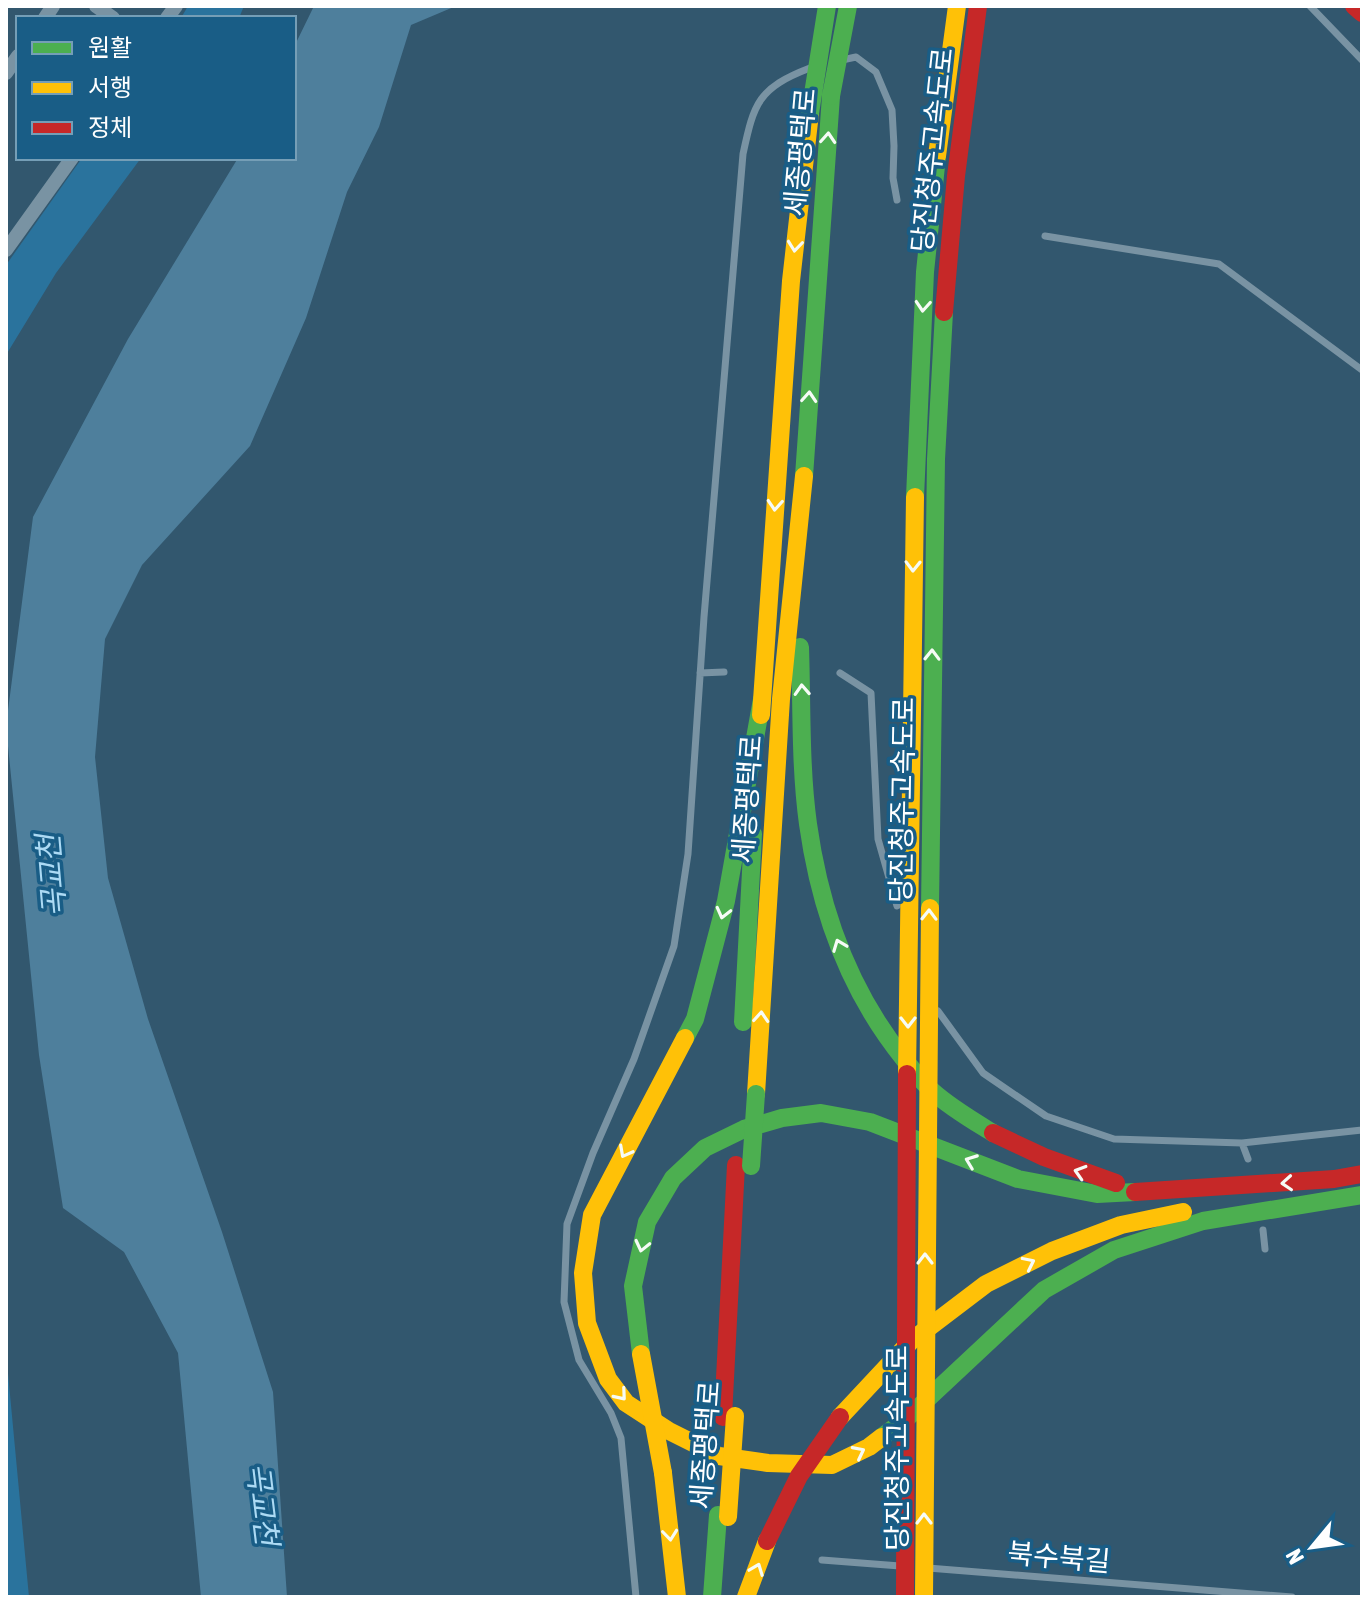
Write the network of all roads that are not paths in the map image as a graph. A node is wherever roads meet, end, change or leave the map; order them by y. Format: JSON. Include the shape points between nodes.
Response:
{"nodes":[{"id":1,"x":827,"y":6,"type":"edge"},
{"id":2,"x":848,"y":6,"type":"edge"},
{"id":3,"x":957,"y":6,"type":"edge"},
{"id":4,"x":978,"y":6,"type":"edge"},
{"id":5,"x":1310,"y":6,"type":"edge"},
{"id":6,"x":1354,"y":6,"type":"edge"},
{"id":7,"x":1362,"y":13,"type":"edge"},
{"id":8,"x":1362,"y":60,"type":"edge"},
{"id":9,"x":71,"y":160,"type":"edge"},
{"id":10,"x":897,"y":200,"type":"dead end"},
{"id":11,"x":1045,"y":236,"type":"dead end"},
{"id":12,"x":6,"y":250,"type":"edge"},
{"id":13,"x":1362,"y":370,"type":"edge"},
{"id":14,"x":796,"y":559,"type":"junction"},
{"id":15,"x":724,"y":672,"type":"dead end"},
{"id":16,"x":700,"y":673,"type":"junction"},
{"id":17,"x":840,"y":673,"type":"dead end"},
{"id":18,"x":762,"y":699,"type":"junction"},
{"id":19,"x":747,"y":1095,"type":"junction"},
{"id":20,"x":1362,"y":1130,"type":"edge"},
{"id":21,"x":1242,"y":1143,"type":"junction"},
{"id":22,"x":1248,"y":1159,"type":"dead end"},
{"id":23,"x":1362,"y":1174,"type":"edge"},
{"id":24,"x":1212,"y":1188,"type":"junction"},
{"id":25,"x":1362,"y":1195,"type":"edge"},
{"id":26,"x":1341,"y":1199,"type":"junction"},
{"id":27,"x":1263,"y":1230,"type":"dead end"},
{"id":28,"x":1265,"y":1249,"type":"dead end"},
{"id":29,"x":723,"y":1516,"type":"junction"},
{"id":30,"x":822,"y":1560,"type":"dead end"},
{"id":31,"x":636,"y":1597,"type":"edge"},
{"id":32,"x":677,"y":1597,"type":"edge"},
{"id":33,"x":712,"y":1597,"type":"edge"},
{"id":34,"x":723,"y":1597,"type":"edge"},
{"id":35,"x":746,"y":1597,"type":"edge"},
{"id":36,"x":905,"y":1597,"type":"edge"},
{"id":37,"x":924,"y":1597,"type":"edge"},
{"id":38,"x":1292,"y":1597,"type":"edge"}],
"edges":[{"from":1,"to":18,"type":"highway","name":"세종평택로","one_way":true,"bridge":true,"via":[[791,281]]},
{"from":14,"to":2,"type":"highway","name":"세종평택로","one_way":true,"bridge":true,"via":[[831,96]]},
{"from":3,"to":36,"type":"highway","name":"당진청주고속도로","one_way":true,"bridge":true,"via":[[925,272],[916,466]]},
{"from":37,"to":4,"type":"highway","name":"당진청주고속도로","one_way":true,"bridge":true,"via":[[936,459],[952,205]]},
{"from":5,"to":8,"type":"lane"},
{"from":6,"to":7,"type":"highway"},
{"from":9,"to":12,"type":"street"},
{"from":10,"to":16,"type":"lane","via":[[892,110],[876,72],[856,57],[807,69],[766,91],[751,113],[743,154]]},
{"from":11,"to":13,"type":"lane","via":[[1219,264]]},
{"from":19,"to":14,"type":"highway","name":"세종평택로","one_way":true},
{"from":24,"to":14,"type":"highway","one_way":true,"via":[[1117,1183],[1064,1167],[1002,1138],[932,1091],[885,1038],[850,976],[825,910],[808,822]]},
{"from":15,"to":16,"type":"lane"},
{"from":16,"to":31,"type":"lane","via":[[688,854],[674,946],[567,1224],[564,1302],[579,1360],[621,1438]]},
{"from":17,"to":21,"type":"lane","via":[[871,693],[878,839],[908,943],[941,1018],[983,1073],[1046,1116],[1114,1139]]},
{"from":18,"to":19,"type":"highway","name":"세종평택로"},
{"from":18,"to":26,"type":"highway","one_way":true,"via":[[726,901],[695,1019],[592,1215],[583,1273],[587,1323],[608,1379],[626,1403],[719,1456],[832,1465],[869,1447],[906,1419],[1044,1290],[1114,1250],[1203,1221]]},
{"from":19,"to":29,"type":"highway","name":"세종평택로","bridge":true},
{"from":20,"to":21,"type":"lane"},
{"from":21,"to":22,"type":"lane"},
{"from":23,"to":24,"type":"highway","one_way":true},
{"from":24,"to":32,"type":"highway","one_way":true,"bridge":true,"via":[[1097,1194],[1018,1179],[870,1122],[821,1113],[744,1129],[705,1148],[673,1178],[647,1222],[633,1286]]},
{"from":25,"to":26,"type":"highway"},
{"from":35,"to":26,"type":"highway","one_way":true,"bridge":true,"via":[[782,1503],[818,1444],[911,1341],[986,1284],[1121,1225],[1199,1209]]},
{"from":27,"to":28,"type":"lane"},
{"from":29,"to":33,"type":"highway","name":"세종평택로"},
{"from":29,"to":34,"type":"highway","name":"세종평택로"},
{"from":30,"to":38,"type":"lane","name":"북수북길"}]}
